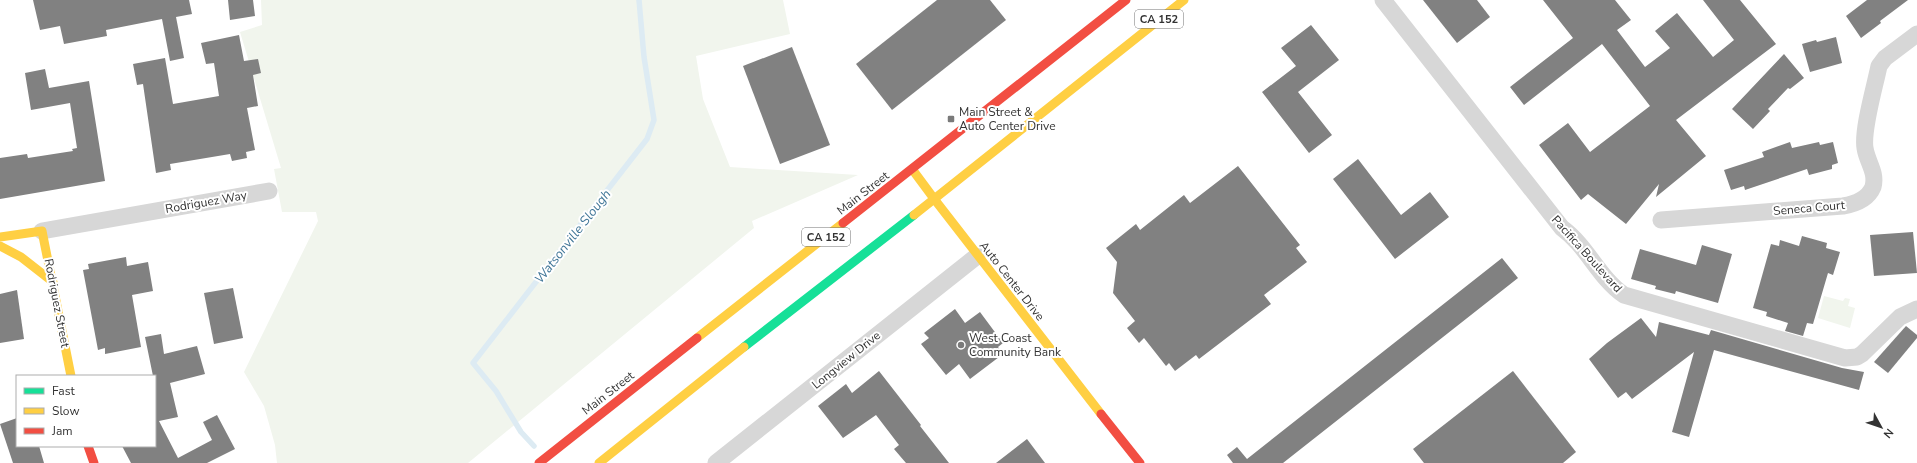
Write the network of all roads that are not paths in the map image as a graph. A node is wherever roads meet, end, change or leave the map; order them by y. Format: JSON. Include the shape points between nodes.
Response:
{"nodes":[{"id":1,"x":1126,"y":0,"type":"edge"},
{"id":2,"x":1184,"y":0,"type":"edge"},
{"id":3,"x":1383,"y":0,"type":"edge"},
{"id":4,"x":1917,"y":34,"type":"edge"},
{"id":5,"x":912,"y":169,"type":"junction"},
{"id":6,"x":270,"y":191,"type":"dead end"},
{"id":7,"x":935,"y":200,"type":"junction"},
{"id":8,"x":1661,"y":220,"type":"dead end"},
{"id":9,"x":42,"y":231,"type":"junction"},
{"id":10,"x":0,"y":237,"type":"edge"},
{"id":11,"x":0,"y":246,"type":"edge"},
{"id":12,"x":977,"y":256,"type":"junction"},
{"id":13,"x":53,"y":282,"type":"junction"},
{"id":14,"x":1917,"y":309,"type":"edge"},
{"id":15,"x":71,"y":375,"type":"edge"},
{"id":16,"x":88,"y":447,"type":"edge"},
{"id":17,"x":94,"y":463,"type":"edge"},
{"id":18,"x":539,"y":463,"type":"edge"},
{"id":19,"x":599,"y":463,"type":"edge"},
{"id":20,"x":716,"y":463,"type":"edge"},
{"id":21,"x":1140,"y":463,"type":"edge"}],
"edges":[{"from":1,"to":5,"type":"main road","name":"Main Street","number":"CA 152"},
{"from":2,"to":7,"type":"main road","number":"CA 152"},
{"from":3,"to":14,"type":"street","name":"Pacifica Boulevard","via":[[1562,228],[1576,240],[1614,288],[1624,295],[1845,358],[1862,354],[1900,317]]},
{"from":4,"to":8,"type":"street","name":"Seneca Court","via":[[1885,58],[1879,66],[1865,138],[1867,156],[1873,170],[1873,182],[1868,194],[1861,200],[1843,206]]},
{"from":5,"to":7,"type":"main road","name":"Auto Center Drive"},
{"from":5,"to":18,"type":"main road","name":"Main Street","number":"CA 152"},
{"from":6,"to":9,"type":"street","name":"Rodriguez Way"},
{"from":7,"to":12,"type":"main road","name":"Auto Center Drive"},
{"from":7,"to":19,"type":"main road","number":"CA 152","via":[[741,349]]},
{"from":9,"to":10,"type":"main road"},
{"from":9,"to":13,"type":"main road","name":"Rodriguez Street"},
{"from":11,"to":13,"type":"main road","via":[[21,257]]},
{"from":12,"to":20,"type":"street","name":"Longview Drive"},
{"from":12,"to":21,"type":"main road","name":"Auto Center Drive"},
{"from":13,"to":15,"type":"main road","name":"Rodriguez Street"},
{"from":16,"to":17,"type":"main road"}]}
